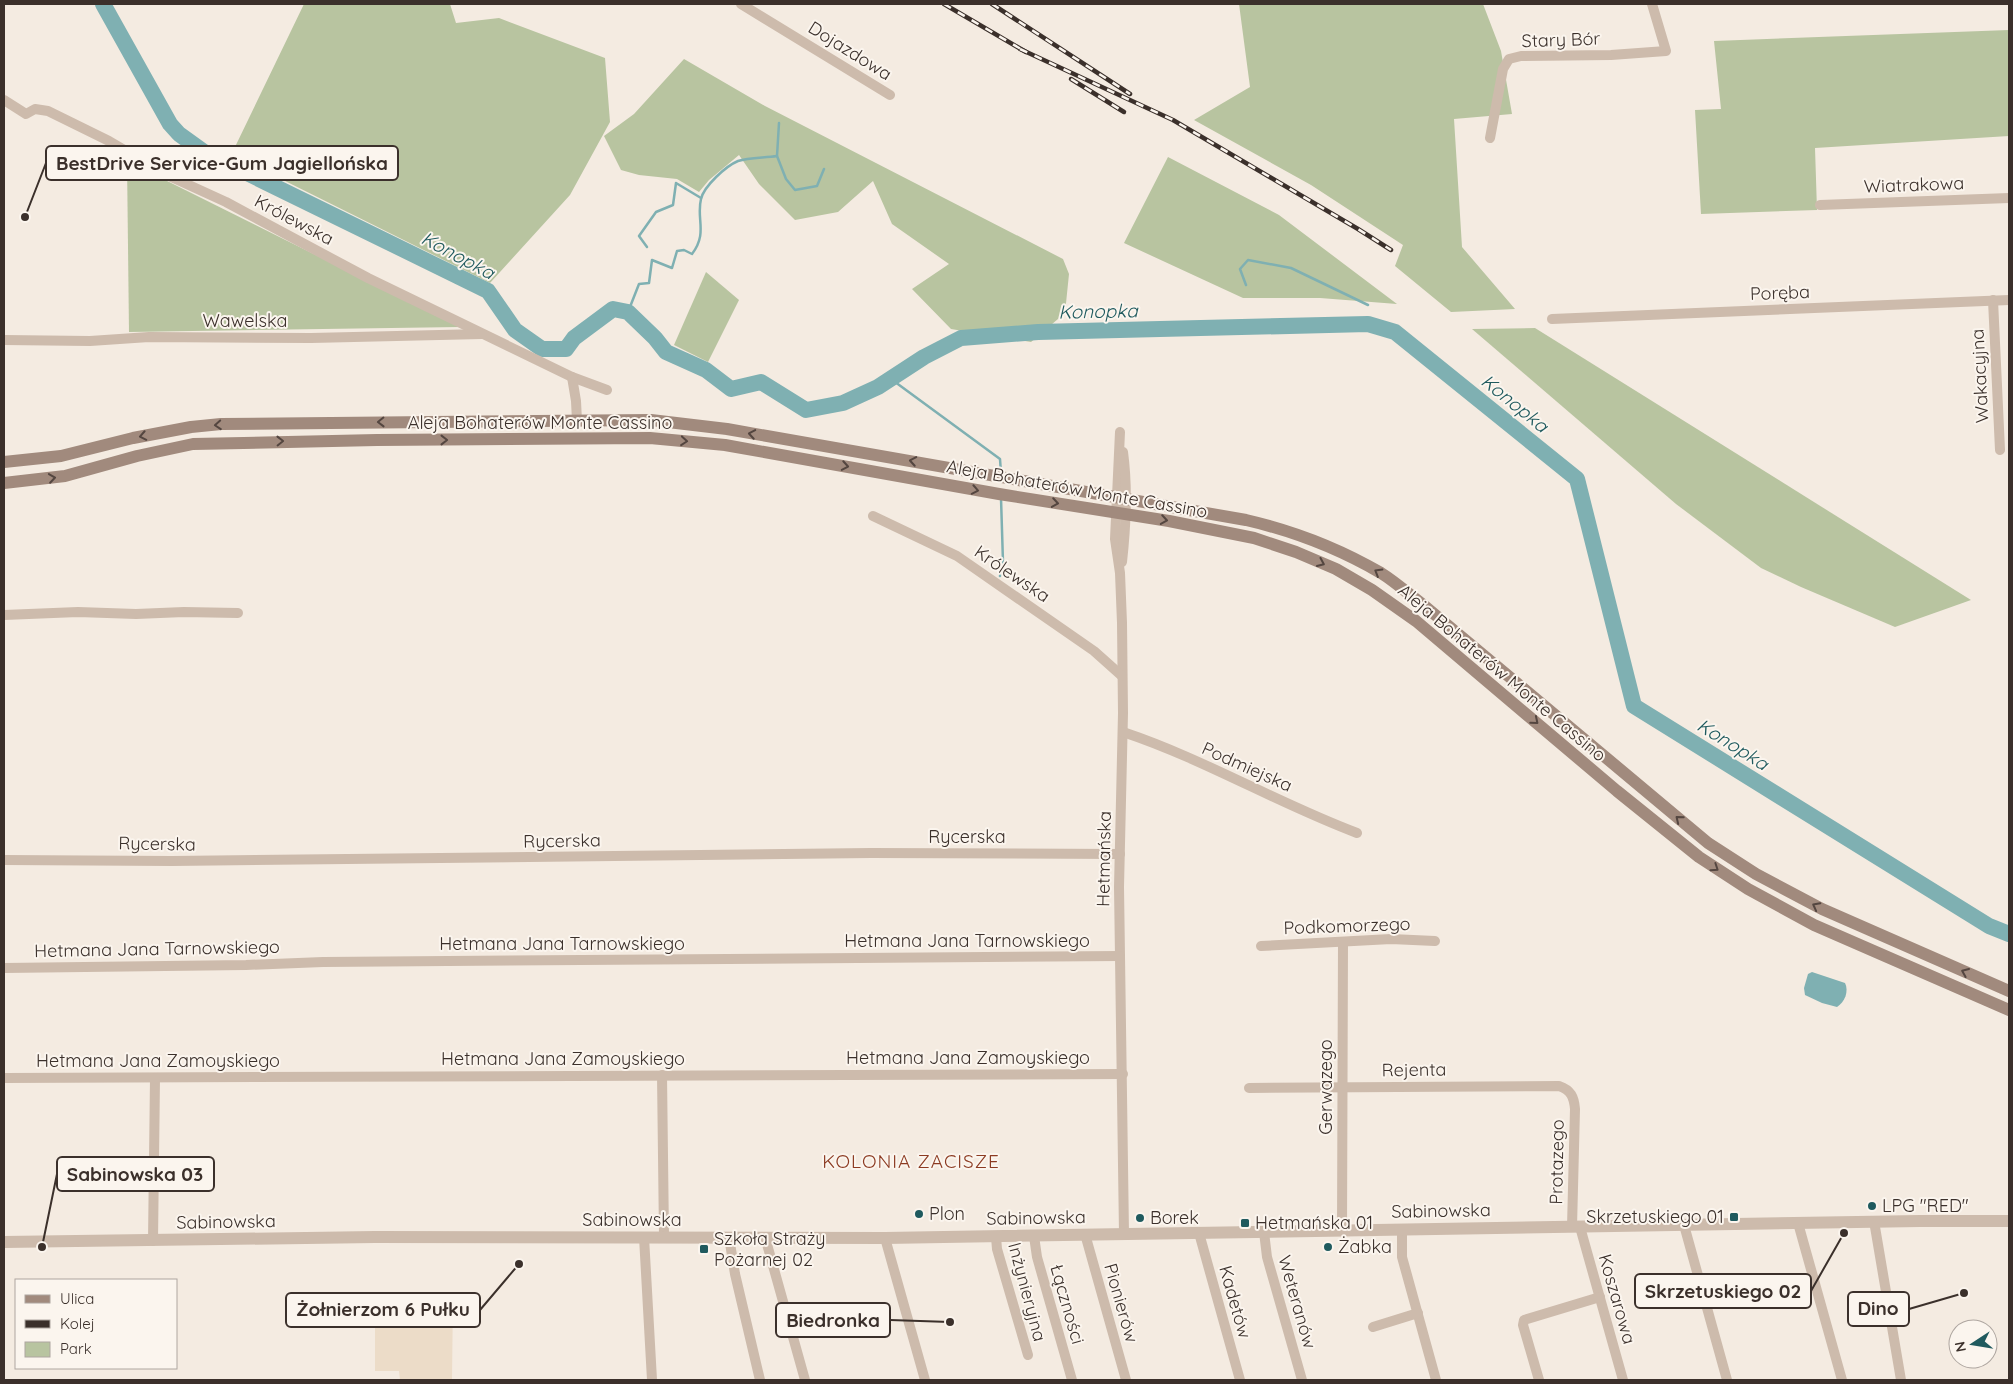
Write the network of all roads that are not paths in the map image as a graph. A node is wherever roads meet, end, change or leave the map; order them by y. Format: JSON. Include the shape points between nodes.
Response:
{"nodes":[{"id":1,"x":742,"y":4,"type":"edge"},
{"id":2,"x":1652,"y":4,"type":"edge"},
{"id":3,"x":890,"y":95,"type":"dead end"},
{"id":4,"x":4,"y":100,"type":"edge"},
{"id":5,"x":1490,"y":138,"type":"dead end"},
{"id":6,"x":2009,"y":198,"type":"edge"},
{"id":7,"x":1820,"y":205,"type":"dead end"},
{"id":8,"x":1993,"y":300,"type":"junction"},
{"id":9,"x":2009,"y":300,"type":"edge"},
{"id":10,"x":1552,"y":319,"type":"dead end"},
{"id":11,"x":485,"y":334,"type":"junction"},
{"id":12,"x":4,"y":340,"type":"edge"},
{"id":13,"x":572,"y":378,"type":"junction"},
{"id":14,"x":607,"y":390,"type":"dead end"},
{"id":15,"x":577,"y":421,"type":"junction"},
{"id":16,"x":2000,"y":450,"type":"dead end"},
{"id":17,"x":5,"y":461,"type":"edge"},
{"id":18,"x":6,"y":484,"type":"edge"},
{"id":19,"x":1121,"y":498,"type":"junction"},
{"id":20,"x":1121,"y":513,"type":"junction"},
{"id":21,"x":873,"y":516,"type":"dead end"},
{"id":22,"x":238,"y":613,"type":"dead end"},
{"id":23,"x":4,"y":615,"type":"edge"},
{"id":24,"x":1122,"y":676,"type":"junction"},
{"id":25,"x":1123,"y":732,"type":"junction"},
{"id":26,"x":1357,"y":833,"type":"dead end"},
{"id":27,"x":1120,"y":854,"type":"junction"},
{"id":28,"x":4,"y":860,"type":"edge"},
{"id":29,"x":1435,"y":941,"type":"dead end"},
{"id":30,"x":1343,"y":942,"type":"junction"},
{"id":31,"x":1261,"y":946,"type":"dead end"},
{"id":32,"x":1120,"y":956,"type":"junction"},
{"id":33,"x":4,"y":968,"type":"edge"},
{"id":34,"x":2009,"y":991,"type":"edge"},
{"id":35,"x":2009,"y":1010,"type":"edge"},
{"id":36,"x":1122,"y":1074,"type":"junction"},
{"id":37,"x":662,"y":1075,"type":"junction"},
{"id":38,"x":4,"y":1078,"type":"edge"},
{"id":39,"x":155,"y":1078,"type":"junction"},
{"id":40,"x":1342,"y":1086,"type":"junction"},
{"id":41,"x":1249,"y":1088,"type":"dead end"},
{"id":42,"x":1574,"y":1098,"type":"joint"},
{"id":43,"x":1874,"y":1221,"type":"junction"},
{"id":44,"x":2009,"y":1221,"type":"edge"},
{"id":45,"x":1798,"y":1223,"type":"junction"},
{"id":46,"x":1684,"y":1225,"type":"junction"},
{"id":47,"x":1576,"y":1227,"type":"junction"},
{"id":48,"x":1402,"y":1230,"type":"junction"},
{"id":49,"x":1342,"y":1231,"type":"junction"},
{"id":50,"x":1264,"y":1232,"type":"junction"},
{"id":51,"x":1199,"y":1233,"type":"junction"},
{"id":52,"x":1085,"y":1234,"type":"junction"},
{"id":53,"x":1124,"y":1234,"type":"junction"},
{"id":54,"x":996,"y":1236,"type":"junction"},
{"id":55,"x":1034,"y":1236,"type":"junction"},
{"id":56,"x":644,"y":1237,"type":"junction"},
{"id":57,"x":664,"y":1237,"type":"junction"},
{"id":58,"x":729,"y":1237,"type":"junction"},
{"id":59,"x":765,"y":1237,"type":"junction"},
{"id":60,"x":885,"y":1238,"type":"junction"},
{"id":61,"x":153,"y":1241,"type":"junction"},
{"id":62,"x":4,"y":1242,"type":"edge"},
{"id":63,"x":1600,"y":1297,"type":"junction"},
{"id":64,"x":1418,"y":1313,"type":"junction"},
{"id":65,"x":1372,"y":1327,"type":"dead end"},
{"id":66,"x":1028,"y":1355,"type":"dead end"},
{"id":67,"x":652,"y":1380,"type":"edge"},
{"id":68,"x":760,"y":1380,"type":"edge"},
{"id":69,"x":805,"y":1380,"type":"edge"},
{"id":70,"x":926,"y":1380,"type":"edge"},
{"id":71,"x":1072,"y":1380,"type":"edge"},
{"id":72,"x":1126,"y":1380,"type":"edge"},
{"id":73,"x":1240,"y":1380,"type":"edge"},
{"id":74,"x":1302,"y":1380,"type":"edge"},
{"id":75,"x":1436,"y":1380,"type":"edge"},
{"id":76,"x":1539,"y":1380,"type":"edge"},
{"id":77,"x":1623,"y":1380,"type":"edge"},
{"id":78,"x":1727,"y":1380,"type":"edge"},
{"id":79,"x":1842,"y":1380,"type":"edge"},
{"id":80,"x":1900,"y":1380,"type":"edge"}],
"edges":[{"from":1,"to":3,"type":"street","name":"Dojazdowa"},
{"from":2,"to":5,"type":"street","name":"Stary Bór","via":[[1666,51],[1509,59],[1503,69]]},
{"from":4,"to":11,"type":"street","name":"Królewska","via":[[26,114],[34,109],[48,111],[368,278]]},
{"from":6,"to":7,"type":"street","name":"Wiatrakowa"},
{"from":8,"to":9,"type":"street","name":"Poręba"},
{"from":8,"to":10,"type":"street","name":"Poręba"},
{"from":8,"to":16,"type":"street","name":"Wakacyjna"},
{"from":11,"to":12,"type":"street","name":"Wawelska"},
{"from":11,"to":13,"type":"street","name":"Królewska"},
{"from":13,"to":14,"type":"street","name":"Królewska"},
{"from":13,"to":15,"type":"street"},
{"from":15,"to":17,"type":"main road","name":"Aleja Bohaterów Monte Cassino","one_way":true,"via":[[221,424],[133,438],[61,456]]},
{"from":19,"to":15,"type":"main road","name":"Aleja Bohaterów Monte Cassino","one_way":true,"via":[[727,429],[651,420]]},
{"from":18,"to":20,"type":"main road","name":"Aleja Bohaterów Monte Cassino","one_way":true,"via":[[66,476],[194,444],[641,438],[725,445]]},
{"from":19,"to":19,"type":"street","name":"Hetmańska","via":[[1126,474],[1120,432]]},
{"from":19,"to":20,"type":"street","name":"Hetmańska"},
{"from":34,"to":19,"type":"main road","name":"Aleja Bohaterów Monte Cassino","one_way":true,"via":[[1822,909],[1756,874],[1708,843],[1382,574],[1336,549],[1280,528]]},
{"from":20,"to":24,"type":"street","name":"Hetmańska","via":[[1115,539],[1120,573]]},
{"from":20,"to":35,"type":"main road","name":"Aleja Bohaterów Monte Cassino","one_way":true,"via":[[1254,538],[1336,569],[1416,621],[1699,857],[1748,889],[1814,925]]},
{"from":21,"to":24,"type":"street","name":"Królewska","via":[[957,556],[1094,650]]},
{"from":22,"to":23,"type":"street"},
{"from":24,"to":25,"type":"street","name":"Hetmańska"},
{"from":25,"to":26,"type":"street","name":"Podmiejska","via":[[1223,772]]},
{"from":25,"to":27,"type":"street","name":"Hetmańska"},
{"from":27,"to":28,"type":"street","name":"Rycerska"},
{"from":27,"to":32,"type":"street","name":"Hetmańska"},
{"from":29,"to":30,"type":"street","name":"Podkomorzego"},
{"from":30,"to":31,"type":"street","name":"Podkomorzego"},
{"from":30,"to":40,"type":"street","name":"Gerwazego"},
{"from":32,"to":33,"type":"street","name":"Hetmana Jana Tarnowskiego","via":[[324,962]]},
{"from":32,"to":36,"type":"street","name":"Hetmańska"},
{"from":36,"to":37,"type":"street","name":"Hetmana Jana Zamoyskiego"},
{"from":36,"to":53,"type":"street","name":"Hetmańska"},
{"from":37,"to":39,"type":"street","name":"Hetmana Jana Zamoyskiego"},
{"from":37,"to":57,"type":"street"},
{"from":38,"to":39,"type":"street","name":"Hetmana Jana Zamoyskiego"},
{"from":39,"to":61,"type":"street"},
{"from":40,"to":41,"type":"street","name":"Rejenta"},
{"from":40,"to":42,"type":"street","name":"Rejenta","via":[[1559,1086],[1570,1091]]},
{"from":40,"to":49,"type":"street","name":"Gerwazego"},
{"from":42,"to":47,"type":"street","name":"Protazego"},
{"from":43,"to":44,"type":"street","name":"Sabinowska"},
{"from":43,"to":45,"type":"street","name":"Sabinowska"},
{"from":43,"to":80,"type":"street"},
{"from":45,"to":46,"type":"street","name":"Sabinowska"},
{"from":45,"to":79,"type":"street"},
{"from":46,"to":47,"type":"street","name":"Sabinowska"},
{"from":46,"to":78,"type":"street"},
{"from":47,"to":48,"type":"street","name":"Sabinowska"},
{"from":47,"to":63,"type":"street","name":"Koszarowa"},
{"from":48,"to":49,"type":"street","name":"Sabinowska"},
{"from":48,"to":64,"type":"street","via":[[1402,1256]]},
{"from":49,"to":50,"type":"street","name":"Sabinowska"},
{"from":50,"to":51,"type":"street","name":"Sabinowska"},
{"from":50,"to":74,"type":"street","name":"Weteranów","via":[[1267,1257]]},
{"from":51,"to":53,"type":"street","name":"Sabinowska"},
{"from":51,"to":73,"type":"street","name":"Kadetów"},
{"from":52,"to":53,"type":"street","name":"Sabinowska"},
{"from":52,"to":55,"type":"street","name":"Sabinowska"},
{"from":52,"to":72,"type":"street","name":"Pionierów"},
{"from":54,"to":55,"type":"street","name":"Sabinowska"},
{"from":54,"to":60,"type":"street","name":"Sabinowska"},
{"from":54,"to":66,"type":"street","name":"Inżynieryjna"},
{"from":55,"to":71,"type":"street","name":"Łączności"},
{"from":56,"to":57,"type":"street","name":"Sabinowska"},
{"from":56,"to":61,"type":"street","name":"Sabinowska"},
{"from":56,"to":67,"type":"street"},
{"from":57,"to":58,"type":"street","name":"Sabinowska"},
{"from":58,"to":59,"type":"street","name":"Sabinowska"},
{"from":58,"to":68,"type":"street"},
{"from":59,"to":60,"type":"street","name":"Sabinowska"},
{"from":59,"to":69,"type":"street"},
{"from":60,"to":70,"type":"street"},
{"from":61,"to":62,"type":"street","name":"Sabinowska"},
{"from":63,"to":76,"type":"street","via":[[1524,1320]]},
{"from":63,"to":77,"type":"street","name":"Koszarowa"},
{"from":64,"to":65,"type":"street"},
{"from":64,"to":75,"type":"street"}]}
